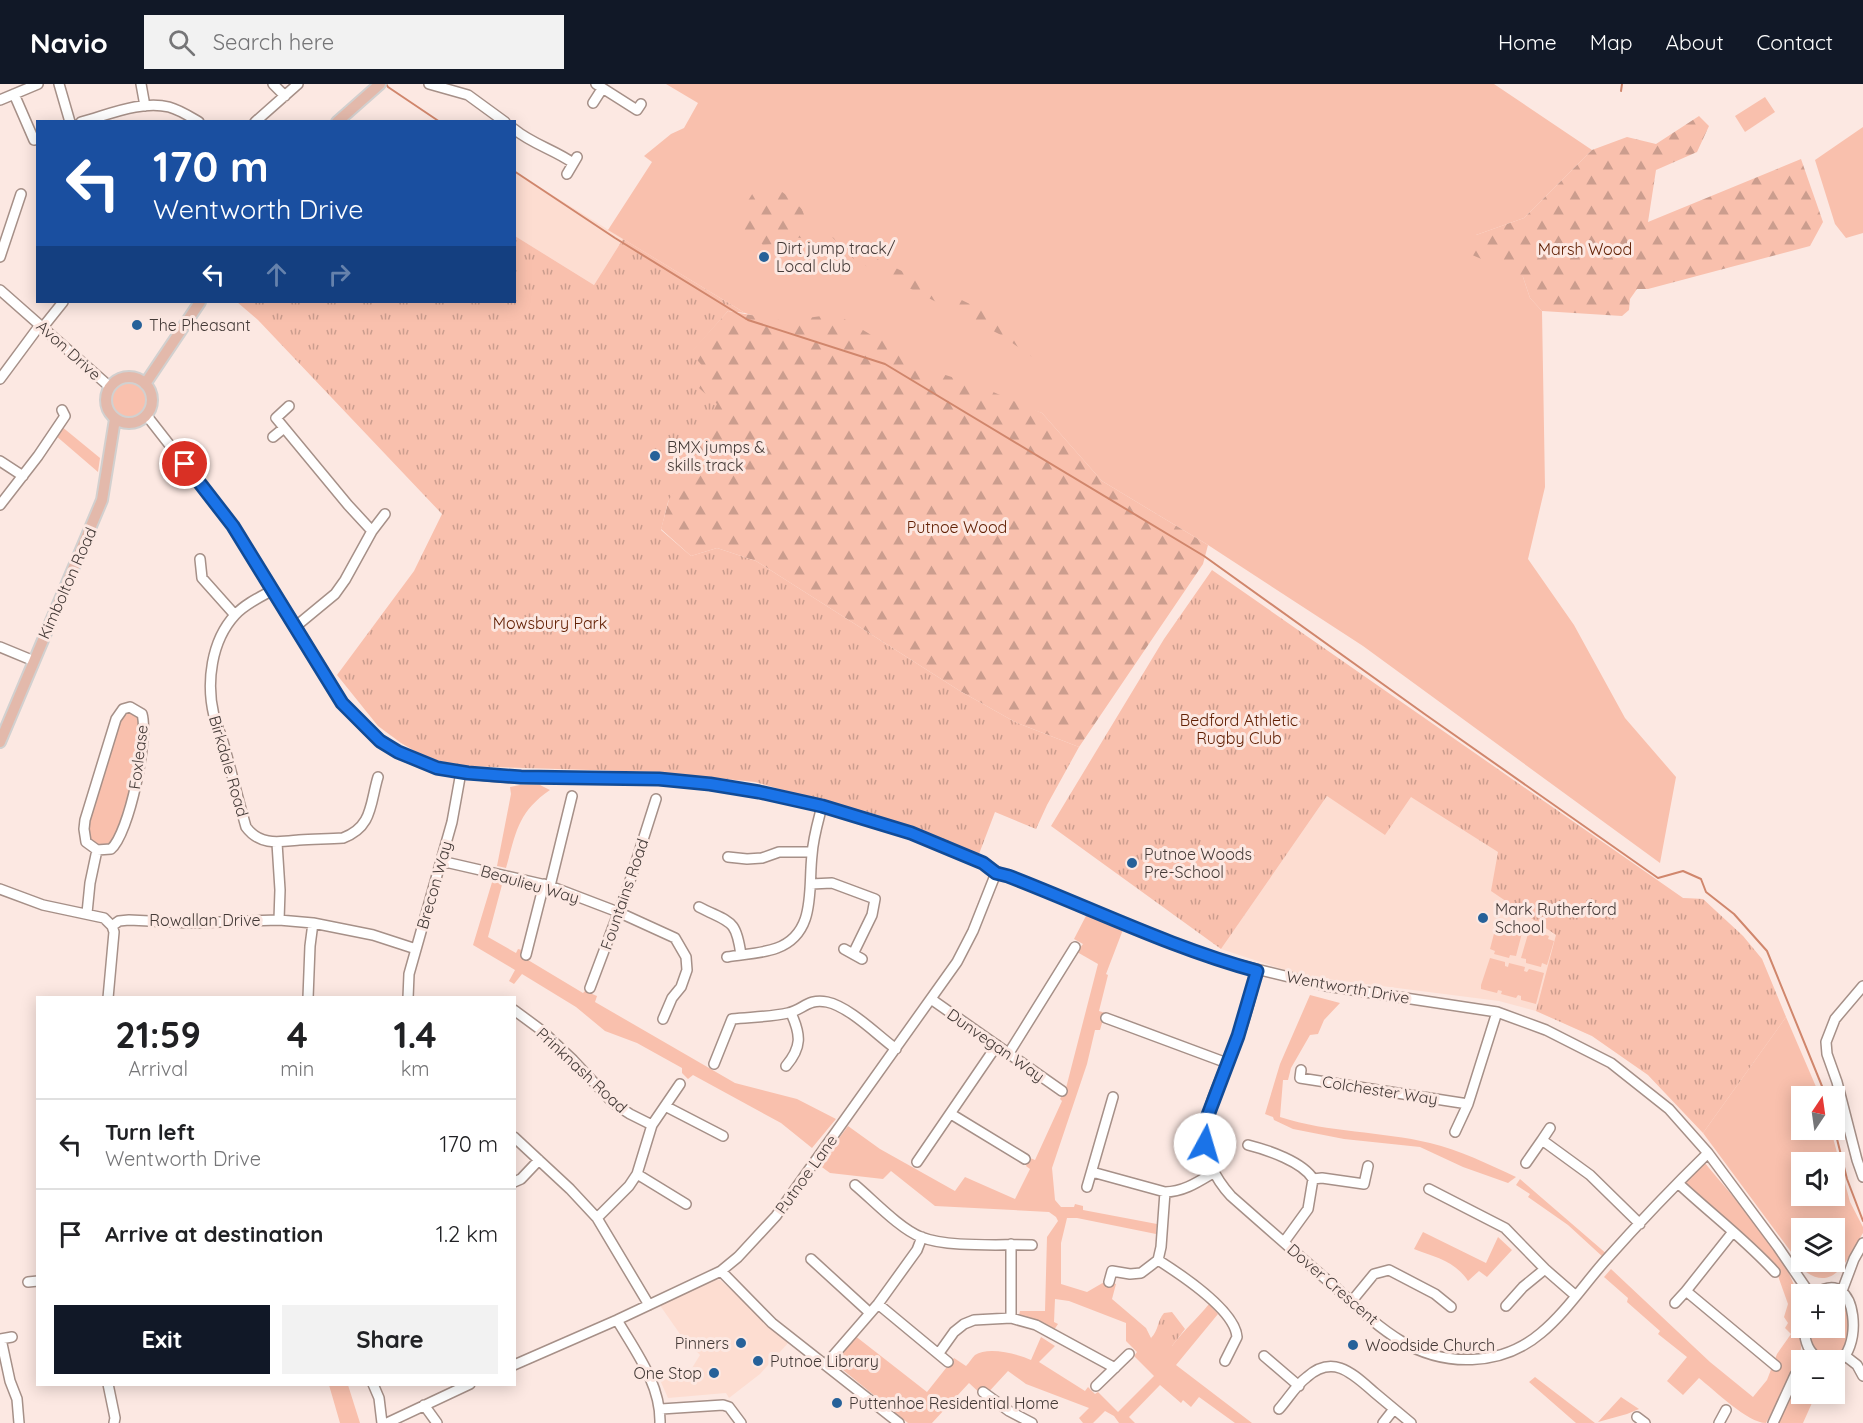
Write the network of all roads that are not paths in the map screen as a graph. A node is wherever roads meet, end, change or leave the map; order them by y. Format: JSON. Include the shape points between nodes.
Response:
{"nodes":[{"id":1,"x":38,"y":84,"type":"edge"},
{"id":2,"x":59,"y":84,"type":"edge"},
{"id":3,"x":141,"y":84,"type":"edge"},
{"id":4,"x":273,"y":84,"type":"edge"},
{"id":5,"x":298,"y":84,"type":"edge"},
{"id":6,"x":380,"y":84,"type":"edge"},
{"id":7,"x":429,"y":84,"type":"edge"},
{"id":8,"x":599,"y":86,"type":"edge"},
{"id":9,"x":14,"y":94,"type":"junction"},
{"id":10,"x":285,"y":96,"type":"junction"},
{"id":11,"x":0,"y":100,"type":"edge"},
{"id":12,"x":593,"y":102,"type":"dead end"},
{"id":13,"x":641,"y":104,"type":"dead end"},
{"id":14,"x":145,"y":106,"type":"junction"},
{"id":15,"x":69,"y":120,"type":"edge"},
{"id":16,"x":89,"y":120,"type":"edge"},
{"id":17,"x":195,"y":120,"type":"edge"},
{"id":18,"x":257,"y":120,"type":"edge"},
{"id":19,"x":342,"y":120,"type":"edge"},
{"id":20,"x":502,"y":120,"type":"edge"},
{"id":21,"x":516,"y":130,"type":"edge"},
{"id":22,"x":34,"y":140,"type":"dead end"},
{"id":23,"x":567,"y":174,"type":"dead end"},
{"id":24,"x":21,"y":194,"type":"dead end"},
{"id":25,"x":0,"y":257,"type":"edge"},
{"id":26,"x":0,"y":290,"type":"edge"},
{"id":27,"x":62,"y":303,"type":"edge"},
{"id":28,"x":199,"y":303,"type":"edge"},
{"id":29,"x":42,"y":326,"type":"junction"},
{"id":30,"x":0,"y":380,"type":"edge"},
{"id":31,"x":146,"y":384,"type":"junction"},
{"id":32,"x":110,"y":387,"type":"junction"},
{"id":33,"x":289,"y":406,"type":"dead end"},
{"id":34,"x":66,"y":414,"type":"dead end"},
{"id":35,"x":147,"y":416,"type":"junction"},
{"id":36,"x":115,"y":419,"type":"junction"},
{"id":37,"x":284,"y":428,"type":"junction"},
{"id":38,"x":273,"y":437,"type":"dead end"},
{"id":39,"x":0,"y":461,"type":"edge"},
{"id":40,"x":23,"y":476,"type":"junction"},
{"id":41,"x":0,"y":505,"type":"edge"},
{"id":42,"x":385,"y":514,"type":"dead end"},
{"id":43,"x":372,"y":531,"type":"junction"},
{"id":44,"x":200,"y":559,"type":"dead end"},
{"id":45,"x":273,"y":590,"type":"junction"},
{"id":46,"x":235,"y":615,"type":"junction"},
{"id":47,"x":295,"y":627,"type":"junction"},
{"id":48,"x":0,"y":647,"type":"edge"},
{"id":49,"x":34,"y":661,"type":"junction"},
{"id":50,"x":0,"y":742,"type":"edge"},
{"id":51,"x":460,"y":772,"type":"junction"},
{"id":52,"x":378,"y":777,"type":"dead end"},
{"id":53,"x":572,"y":796,"type":"dead end"},
{"id":54,"x":656,"y":799,"type":"dead end"},
{"id":55,"x":822,"y":806,"type":"junction"},
{"id":56,"x":277,"y":843,"type":"junction"},
{"id":57,"x":97,"y":850,"type":"junction"},
{"id":58,"x":812,"y":852,"type":"junction"},
{"id":59,"x":728,"y":857,"type":"dead end"},
{"id":60,"x":441,"y":861,"type":"junction"},
{"id":61,"x":996,"y":873,"type":"junction"},
{"id":62,"x":811,"y":884,"type":"junction"},
{"id":63,"x":547,"y":885,"type":"junction"},
{"id":64,"x":0,"y":889,"type":"edge"},
{"id":65,"x":875,"y":899,"type":"junction"},
{"id":66,"x":886,"y":902,"type":"dead end"},
{"id":67,"x":699,"y":907,"type":"dead end"},
{"id":68,"x":618,"y":912,"type":"junction"},
{"id":69,"x":87,"y":913,"type":"junction"},
{"id":70,"x":279,"y":920,"type":"junction"},
{"id":71,"x":313,"y":923,"type":"junction"},
{"id":72,"x":112,"y":926,"type":"junction"},
{"id":73,"x":1075,"y":947,"type":"dead end"},
{"id":74,"x":416,"y":949,"type":"junction"},
{"id":75,"x":853,"y":954,"type":"dead end"},
{"id":76,"x":526,"y":955,"type":"dead end"},
{"id":77,"x":741,"y":955,"type":"junction"},
{"id":78,"x":727,"y":957,"type":"dead end"},
{"id":79,"x":1257,"y":971,"type":"junction"},
{"id":80,"x":1863,"y":986,"type":"edge"},
{"id":81,"x":590,"y":988,"type":"dead end"},
{"id":82,"x":108,"y":996,"type":"edge"},
{"id":83,"x":308,"y":996,"type":"edge"},
{"id":84,"x":408,"y":996,"type":"edge"},
{"id":85,"x":931,"y":999,"type":"junction"},
{"id":86,"x":516,"y":1011,"type":"edge"},
{"id":87,"x":1497,"y":1012,"type":"junction"},
{"id":88,"x":791,"y":1013,"type":"junction"},
{"id":89,"x":1106,"y":1018,"type":"dead end"},
{"id":90,"x":663,"y":1019,"type":"dead end"},
{"id":91,"x":997,"y":1045,"type":"junction"},
{"id":92,"x":896,"y":1049,"type":"junction"},
{"id":93,"x":1009,"y":1053,"type":"junction"},
{"id":94,"x":1227,"y":1063,"type":"junction"},
{"id":95,"x":714,"y":1064,"type":"dead end"},
{"id":96,"x":786,"y":1066,"type":"dead end"},
{"id":97,"x":1301,"y":1070,"type":"dead end"},
{"id":98,"x":680,"y":1084,"type":"dead end"},
{"id":99,"x":1062,"y":1091,"type":"dead end"},
{"id":100,"x":1113,"y":1097,"type":"dead end"},
{"id":101,"x":1468,"y":1104,"type":"junction"},
{"id":102,"x":665,"y":1106,"type":"junction"},
{"id":103,"x":951,"y":1114,"type":"junction"},
{"id":104,"x":652,"y":1125,"type":"junction"},
{"id":105,"x":1550,"y":1128,"type":"dead end"},
{"id":106,"x":1455,"y":1132,"type":"dead end"},
{"id":107,"x":723,"y":1136,"type":"dead end"},
{"id":108,"x":516,"y":1139,"type":"edge"},
{"id":109,"x":1542,"y":1140,"type":"junction"},
{"id":110,"x":1248,"y":1145,"type":"dead end"},
{"id":111,"x":1708,"y":1153,"type":"junction"},
{"id":112,"x":1025,"y":1159,"type":"dead end"},
{"id":113,"x":539,"y":1160,"type":"junction"},
{"id":114,"x":917,"y":1162,"type":"dead end"},
{"id":115,"x":1526,"y":1163,"type":"dead end"},
{"id":116,"x":1368,"y":1166,"type":"dead end"},
{"id":117,"x":1092,"y":1172,"type":"junction"},
{"id":118,"x":1214,"y":1173,"type":"junction"},
{"id":119,"x":637,"y":1174,"type":"junction"},
{"id":120,"x":1863,"y":1177,"type":"edge"},
{"id":121,"x":1313,"y":1179,"type":"junction"},
{"id":122,"x":516,"y":1181,"type":"edge"},
{"id":123,"x":1678,"y":1183,"type":"junction"},
{"id":124,"x":855,"y":1185,"type":"dead end"},
{"id":125,"x":1087,"y":1187,"type":"dead end"},
{"id":126,"x":1429,"y":1189,"type":"dead end"},
{"id":127,"x":1165,"y":1192,"type":"junction"},
{"id":128,"x":686,"y":1204,"type":"dead end"},
{"id":129,"x":597,"y":1218,"type":"junction"},
{"id":130,"x":1640,"y":1224,"type":"junction"},
{"id":131,"x":1732,"y":1233,"type":"junction"},
{"id":132,"x":922,"y":1237,"type":"junction"},
{"id":133,"x":1284,"y":1242,"type":"junction"},
{"id":134,"x":1011,"y":1244,"type":"junction"},
{"id":135,"x":1032,"y":1245,"type":"dead end"},
{"id":136,"x":1861,"y":1246,"type":"edge"},
{"id":137,"x":811,"y":1259,"type":"dead end"},
{"id":138,"x":1158,"y":1260,"type":"junction"},
{"id":139,"x":1545,"y":1269,"type":"junction"},
{"id":140,"x":721,"y":1271,"type":"junction"},
{"id":141,"x":1775,"y":1272,"type":"dead end"},
{"id":142,"x":1109,"y":1282,"type":"dead end"},
{"id":143,"x":1803,"y":1284,"type":"edge"},
{"id":144,"x":1845,"y":1284,"type":"edge"},
{"id":145,"x":1686,"y":1291,"type":"junction"},
{"id":146,"x":1845,"y":1293,"type":"edge"},
{"id":147,"x":1576,"y":1296,"type":"junction"},
{"id":148,"x":1351,"y":1302,"type":"junction"},
{"id":149,"x":1675,"y":1302,"type":"dead end"},
{"id":150,"x":878,"y":1304,"type":"junction"},
{"id":151,"x":649,"y":1305,"type":"junction"},
{"id":152,"x":1506,"y":1306,"type":"dead end"},
{"id":153,"x":1451,"y":1307,"type":"dead end"},
{"id":154,"x":870,"y":1313,"type":"junction"},
{"id":155,"x":1011,"y":1318,"type":"junction"},
{"id":156,"x":617,"y":1320,"type":"junction"},
{"id":157,"x":12,"y":1336,"type":"dead end"},
{"id":158,"x":1,"y":1339,"type":"edge"},
{"id":159,"x":939,"y":1353,"type":"junction"},
{"id":160,"x":1129,"y":1354,"type":"dead end"},
{"id":161,"x":1264,"y":1356,"type":"dead end"},
{"id":162,"x":1848,"y":1358,"type":"junction"},
{"id":163,"x":1845,"y":1360,"type":"edge"},
{"id":164,"x":948,"y":1362,"type":"dead end"},
{"id":165,"x":1224,"y":1363,"type":"dead end"},
{"id":166,"x":516,"y":1364,"type":"edge"},
{"id":167,"x":826,"y":1364,"type":"junction"},
{"id":168,"x":1776,"y":1366,"type":"dead end"},
{"id":169,"x":1115,"y":1368,"type":"junction"},
{"id":170,"x":1863,"y":1376,"type":"edge"},
{"id":171,"x":1791,"y":1384,"type":"edge"},
{"id":172,"x":108,"y":1386,"type":"edge"},
{"id":173,"x":374,"y":1386,"type":"edge"},
{"id":174,"x":466,"y":1386,"type":"edge"},
{"id":175,"x":1096,"y":1386,"type":"dead end"},
{"id":176,"x":1299,"y":1386,"type":"junction"},
{"id":177,"x":983,"y":1392,"type":"dead end"},
{"id":178,"x":424,"y":1405,"type":"junction"},
{"id":179,"x":661,"y":1409,"type":"junction"},
{"id":180,"x":1279,"y":1409,"type":"dead end"},
{"id":181,"x":1394,"y":1409,"type":"junction"},
{"id":182,"x":1726,"y":1410,"type":"dead end"},
{"id":183,"x":19,"y":1423,"type":"edge"},
{"id":184,"x":114,"y":1423,"type":"edge"},
{"id":185,"x":382,"y":1423,"type":"edge"},
{"id":186,"x":387,"y":1423,"type":"edge"},
{"id":187,"x":437,"y":1423,"type":"edge"},
{"id":188,"x":660,"y":1423,"type":"edge"},
{"id":189,"x":741,"y":1423,"type":"edge"},
{"id":190,"x":899,"y":1423,"type":"edge"},
{"id":191,"x":1032,"y":1423,"type":"edge"},
{"id":192,"x":1383,"y":1423,"type":"edge"},
{"id":193,"x":1411,"y":1423,"type":"edge"},
{"id":194,"x":1719,"y":1423,"type":"edge"},
{"id":195,"x":1773,"y":1423,"type":"edge"}],
"edges":[{"from":1,"to":9,"type":"street"},
{"from":2,"to":15,"type":"street"},
{"from":3,"to":14,"type":"street"},
{"from":4,"to":10,"type":"street"},
{"from":5,"to":10,"type":"street"},
{"from":6,"to":19,"type":"main road"},
{"from":7,"to":20,"type":"street","via":[[468,95]]},
{"from":8,"to":12,"type":"street"},
{"from":8,"to":13,"type":"street","via":[[637,110]]},
{"from":9,"to":11,"type":"street"},
{"from":9,"to":22,"type":"street","via":[[25,130]]},
{"from":10,"to":18,"type":"street"},
{"from":14,"to":16,"type":"street"},
{"from":14,"to":17,"type":"street","via":[[170,107]]},
{"from":21,"to":23,"type":"street","via":[[575,160]]},
{"from":24,"to":25,"type":"street"},
{"from":26,"to":29,"type":"street","name":"Avon Drive"},
{"from":27,"to":29,"type":"street"},
{"from":28,"to":31,"type":"main road"},
{"from":29,"to":30,"type":"street"},
{"from":29,"to":32,"type":"street","name":"Avon Drive"},
{"from":31,"to":32,"type":"main road","via":[[130,377]]},
{"from":31,"to":35,"type":"main road","via":[[152,394]]},
{"from":32,"to":36,"type":"main road","via":[[106,400]]},
{"from":33,"to":37,"type":"street","via":[[276,418]]},
{"from":34,"to":40,"type":"street"},
{"from":35,"to":36,"type":"main road","via":[[128,424]]},
{"from":35,"to":45,"type":"street","name":"Wentworth Drive","via":[[233,526]]},
{"from":36,"to":49,"type":"main road","name":"Kimbolton Road","via":[[102,500]]},
{"from":37,"to":38,"type":"street"},
{"from":37,"to":43,"type":"street"},
{"from":39,"to":40,"type":"street"},
{"from":40,"to":41,"type":"street"},
{"from":42,"to":43,"type":"street"},
{"from":43,"to":47,"type":"street","via":[[335,594]]},
{"from":44,"to":46,"type":"street","via":[[199,579]]},
{"from":45,"to":46,"type":"street","name":"Birkdale Road"},
{"from":45,"to":47,"type":"street","name":"Wentworth Drive"},
{"from":46,"to":56,"type":"street","name":"Birkdale Road","via":[[223,632],[214,657],[210,687],[214,718],[246,827],[251,834]]},
{"from":47,"to":51,"type":"street","name":"Wentworth Drive","via":[[342,703],[380,741],[416,761]]},
{"from":48,"to":49,"type":"street"},
{"from":49,"to":50,"type":"main road","name":"Kimbolton Road"},
{"from":51,"to":55,"type":"street","name":"Wentworth Drive","via":[[659,779]]},
{"from":51,"to":60,"type":"street","name":"Brecon Way"},
{"from":52,"to":56,"type":"street","name":"Birkdale Road","via":[[368,816],[353,835]]},
{"from":53,"to":63,"type":"street"},
{"from":54,"to":68,"type":"street","name":"Fountains Road"},
{"from":55,"to":58,"type":"street"},
{"from":55,"to":61,"type":"street","name":"Wentworth Drive","via":[[911,833],[983,863]]},
{"from":56,"to":70,"type":"street"},
{"from":57,"to":57,"type":"street","name":"Foxlease","via":[[84,836],[86,820],[116,719],[123,709],[130,707],[142,714],[144,720],[138,775],[121,837],[111,849]]},
{"from":57,"to":69,"type":"street"},
{"from":58,"to":59,"type":"street","via":[[779,852],[747,859]]},
{"from":58,"to":62,"type":"street"},
{"from":60,"to":63,"type":"street","name":"Beaulieu Way"},
{"from":60,"to":74,"type":"street","name":"Brecon Way"},
{"from":61,"to":79,"type":"street","name":"Wentworth Drive","via":[[1211,958]]},
{"from":61,"to":85,"type":"street","name":"Putnoe Lane","via":[[973,931]]},
{"from":62,"to":65,"type":"street","via":[[832,883]]},
{"from":62,"to":77,"type":"street","via":[[805,919],[789,941],[778,948]]},
{"from":63,"to":68,"type":"street","name":"Beaulieu Way"},
{"from":63,"to":76,"type":"street"},
{"from":64,"to":69,"type":"street","via":[[43,905]]},
{"from":65,"to":66,"type":"street"},
{"from":65,"to":75,"type":"street","via":[[872,915]]},
{"from":67,"to":77,"type":"street","via":[[736,928]]},
{"from":68,"to":81,"type":"street","name":"Fountains Road"},
{"from":68,"to":90,"type":"street","name":"Beaulieu Way","via":[[675,938],[686,957],[685,978]]},
{"from":69,"to":72,"type":"street","via":[[104,918]]},
{"from":70,"to":71,"type":"street","name":"Rowallan Drive"},
{"from":70,"to":72,"type":"street","name":"Rowallan Drive","via":[[129,920]]},
{"from":71,"to":74,"type":"street","name":"Rowallan Drive","via":[[373,935]]},
{"from":71,"to":83,"type":"street"},
{"from":72,"to":82,"type":"street"},
{"from":73,"to":93,"type":"street"},
{"from":74,"to":84,"type":"street","name":"Brecon Way"},
{"from":77,"to":78,"type":"street"},
{"from":79,"to":87,"type":"street","name":"Wentworth Drive","via":[[1334,988]]},
{"from":79,"to":94,"type":"street","name":"Dover Crescent"},
{"from":80,"to":120,"type":"street","via":[[1835,1019],[1826,1042]]},
{"from":85,"to":91,"type":"street","name":"Dunvegan Way"},
{"from":85,"to":92,"type":"street","name":"Putnoe Lane"},
{"from":86,"to":104,"type":"street","name":"Prinknash Road","via":[[565,1052],[612,1102]]},
{"from":87,"to":101,"type":"street"},
{"from":87,"to":111,"type":"street","name":"Wentworth Drive","via":[[1546,1030],[1611,1063],[1669,1109]]},
{"from":88,"to":92,"type":"street","via":[[815,1001],[841,1007]]},
{"from":88,"to":95,"type":"street","via":[[729,1018]]},
{"from":88,"to":96,"type":"street","via":[[799,1030],[796,1054]]},
{"from":89,"to":94,"type":"street"},
{"from":91,"to":93,"type":"street","name":"Dunvegan Way"},
{"from":91,"to":103,"type":"street"},
{"from":92,"to":140,"type":"street","name":"Putnoe Lane","via":[[776,1216]]},
{"from":93,"to":99,"type":"street","name":"Dunvegan Way"},
{"from":94,"to":118,"type":"street","name":"Dover Crescent","via":[[1205,1123],[1205,1144]]},
{"from":97,"to":101,"type":"street","name":"Colchester Way","via":[[1300,1078]]},
{"from":98,"to":102,"type":"street"},
{"from":100,"to":117,"type":"street"},
{"from":101,"to":106,"type":"street"},
{"from":102,"to":104,"type":"street"},
{"from":102,"to":107,"type":"street"},
{"from":103,"to":112,"type":"street"},
{"from":103,"to":114,"type":"street"},
{"from":104,"to":119,"type":"street"},
{"from":105,"to":109,"type":"street"},
{"from":108,"to":113,"type":"street"},
{"from":109,"to":115,"type":"street"},
{"from":109,"to":130,"type":"street","via":[[1590,1175]]},
{"from":110,"to":121,"type":"street","via":[[1304,1168]]},
{"from":111,"to":123,"type":"street","name":"Dover Crescent"},
{"from":111,"to":143,"type":"street","name":"Wentworth Drive"},
{"from":113,"to":122,"type":"street"},
{"from":113,"to":129,"type":"street"},
{"from":116,"to":121,"type":"street","via":[[1364,1184]]},
{"from":117,"to":125,"type":"street"},
{"from":117,"to":127,"type":"street"},
{"from":118,"to":127,"type":"street","via":[[1182,1190]]},
{"from":118,"to":133,"type":"street","name":"Dover Crescent","via":[[1231,1196]]},
{"from":119,"to":128,"type":"street"},
{"from":119,"to":129,"type":"street"},
{"from":121,"to":133,"type":"street","via":[[1308,1209]]},
{"from":123,"to":130,"type":"street","name":"Dover Crescent"},
{"from":123,"to":131,"type":"street"},
{"from":124,"to":132,"type":"street"},
{"from":126,"to":139,"type":"street","via":[[1502,1225]]},
{"from":127,"to":138,"type":"street"},
{"from":129,"to":151,"type":"street"},
{"from":130,"to":147,"type":"street","name":"Dover Crescent"},
{"from":131,"to":141,"type":"street"},
{"from":131,"to":145,"type":"street"},
{"from":132,"to":134,"type":"street"},
{"from":132,"to":150,"type":"street"},
{"from":133,"to":148,"type":"street","name":"Dover Crescent"},
{"from":134,"to":135,"type":"street"},
{"from":134,"to":155,"type":"street"},
{"from":136,"to":144,"type":"street"},
{"from":137,"to":154,"type":"street"},
{"from":138,"to":142,"type":"street","via":[[1141,1273],[1108,1271]]},
{"from":138,"to":165,"type":"street","via":[[1214,1302],[1233,1322],[1237,1337]]},
{"from":139,"to":147,"type":"street"},
{"from":139,"to":152,"type":"street"},
{"from":140,"to":151,"type":"street","name":"Putnoe Lane"},
{"from":140,"to":167,"type":"street","via":[[772,1323]]},
{"from":145,"to":149,"type":"street"},
{"from":145,"to":168,"type":"street"},
{"from":146,"to":162,"type":"street","via":[[1855,1301],[1860,1333],[1858,1346]]},
{"from":147,"to":148,"type":"street","name":"Dover Crescent","via":[[1539,1335],[1496,1356],[1464,1360],[1416,1349]]},
{"from":148,"to":153,"type":"street","via":[[1374,1274],[1389,1270]]},
{"from":150,"to":154,"type":"street"},
{"from":150,"to":159,"type":"street"},
{"from":151,"to":156,"type":"street","name":"Putnoe Lane"},
{"from":154,"to":167,"type":"street"},
{"from":155,"to":159,"type":"street","via":[[964,1324]]},
{"from":155,"to":169,"type":"street","via":[[1049,1330]]},
{"from":156,"to":166,"type":"street","name":"Putnoe Lane"},
{"from":156,"to":179,"type":"street","via":[[655,1388]]},
{"from":157,"to":158,"type":"street"},
{"from":158,"to":183,"type":"street"},
{"from":159,"to":164,"type":"street"},
{"from":160,"to":169,"type":"street"},
{"from":161,"to":176,"type":"street"},
{"from":162,"to":163,"type":"street"},
{"from":162,"to":170,"type":"street"},
{"from":167,"to":190,"type":"street"},
{"from":169,"to":175,"type":"street"},
{"from":171,"to":195,"type":"street"},
{"from":172,"to":184,"type":"street"},
{"from":173,"to":185,"type":"street"},
{"from":174,"to":178,"type":"street"},
{"from":176,"to":180,"type":"street"},
{"from":176,"to":181,"type":"street","via":[[1317,1370],[1340,1367]]},
{"from":177,"to":191,"type":"street"},
{"from":178,"to":186,"type":"street"},
{"from":178,"to":187,"type":"street"},
{"from":179,"to":188,"type":"street"},
{"from":179,"to":189,"type":"street","via":[[723,1405]]},
{"from":181,"to":192,"type":"street"},
{"from":181,"to":193,"type":"street"},
{"from":182,"to":194,"type":"street"}]}
